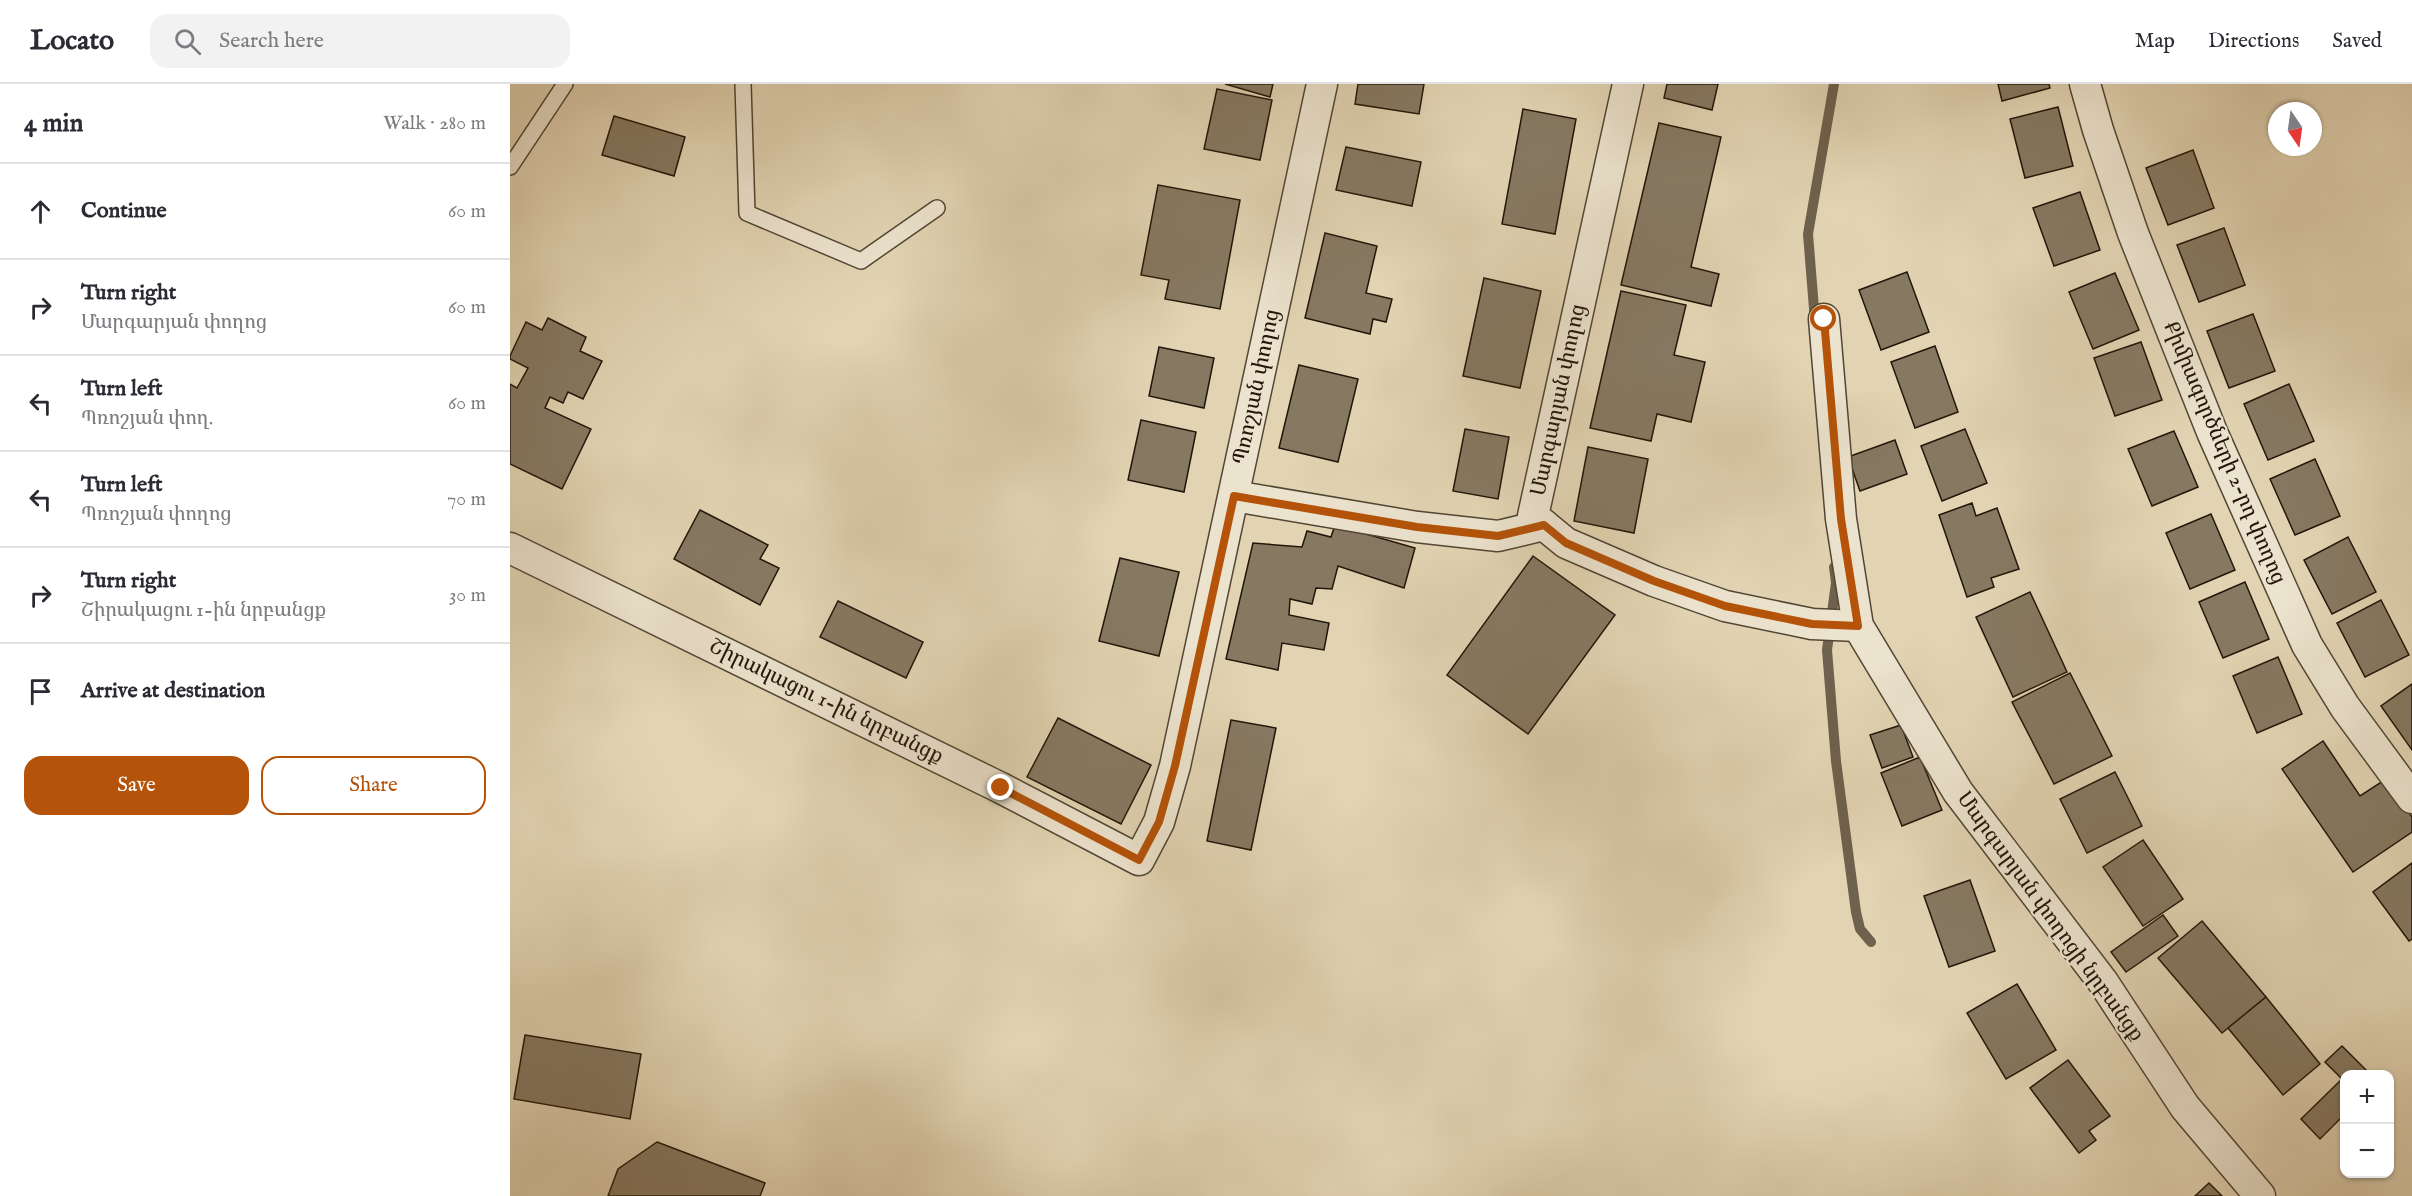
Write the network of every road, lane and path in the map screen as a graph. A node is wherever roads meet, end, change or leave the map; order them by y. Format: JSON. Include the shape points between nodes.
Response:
{"nodes":[{"id":1,"x":565,"y":84,"type":"edge"},
{"id":2,"x":743,"y":84,"type":"edge"},
{"id":3,"x":1322,"y":84,"type":"edge"},
{"id":4,"x":1628,"y":84,"type":"edge"},
{"id":5,"x":2085,"y":84,"type":"edge"},
{"id":6,"x":510,"y":167,"type":"edge"},
{"id":7,"x":937,"y":208,"type":"dead end"},
{"id":8,"x":1824,"y":319,"type":"dead end"},
{"id":9,"x":1234,"y":496,"type":"junction"},
{"id":10,"x":1544,"y":525,"type":"junction"},
{"id":11,"x":510,"y":548,"type":"edge"},
{"id":12,"x":1858,"y":626,"type":"junction"},
{"id":13,"x":2412,"y":798,"type":"edge"},
{"id":14,"x":1139,"y":860,"type":"joint"},
{"id":15,"x":2260,"y":1196,"type":"edge"}],
"edges":[{"from":1,"to":6,"type":"lane"},
{"from":2,"to":7,"type":"lane","via":[[747,213],[861,261]]},
{"from":3,"to":9,"type":"street","name":"Պռոշյան փողոց"},
{"from":4,"to":10,"type":"street","name":"Մարգարյան փողոց","via":[[1533,516]]},
{"from":5,"to":13,"type":"street","name":"Քիմիագործների 2-րդ փողոց","via":[[2133,233],[2212,432],[2307,645]]},
{"from":8,"to":12,"type":"street","via":[[1841,519]]},
{"from":9,"to":10,"type":"street","via":[[1417,527],[1498,536]]},
{"from":9,"to":14,"type":"street","name":"Պռոշյան փողոց","via":[[1175,766],[1159,822]]},
{"from":10,"to":12,"type":"street","name":"Մարգարյան փողոց","via":[[1566,543],[1725,606],[1812,624]]},
{"from":11,"to":14,"type":"street","name":"Շիրակացու 1-ին նրբանցք","via":[[1001,788]]},
{"from":12,"to":15,"type":"street","name":"Մարգարյան փողոցի նրբանցք","via":[[1958,792],[2103,982],[2185,1107]]}]}
